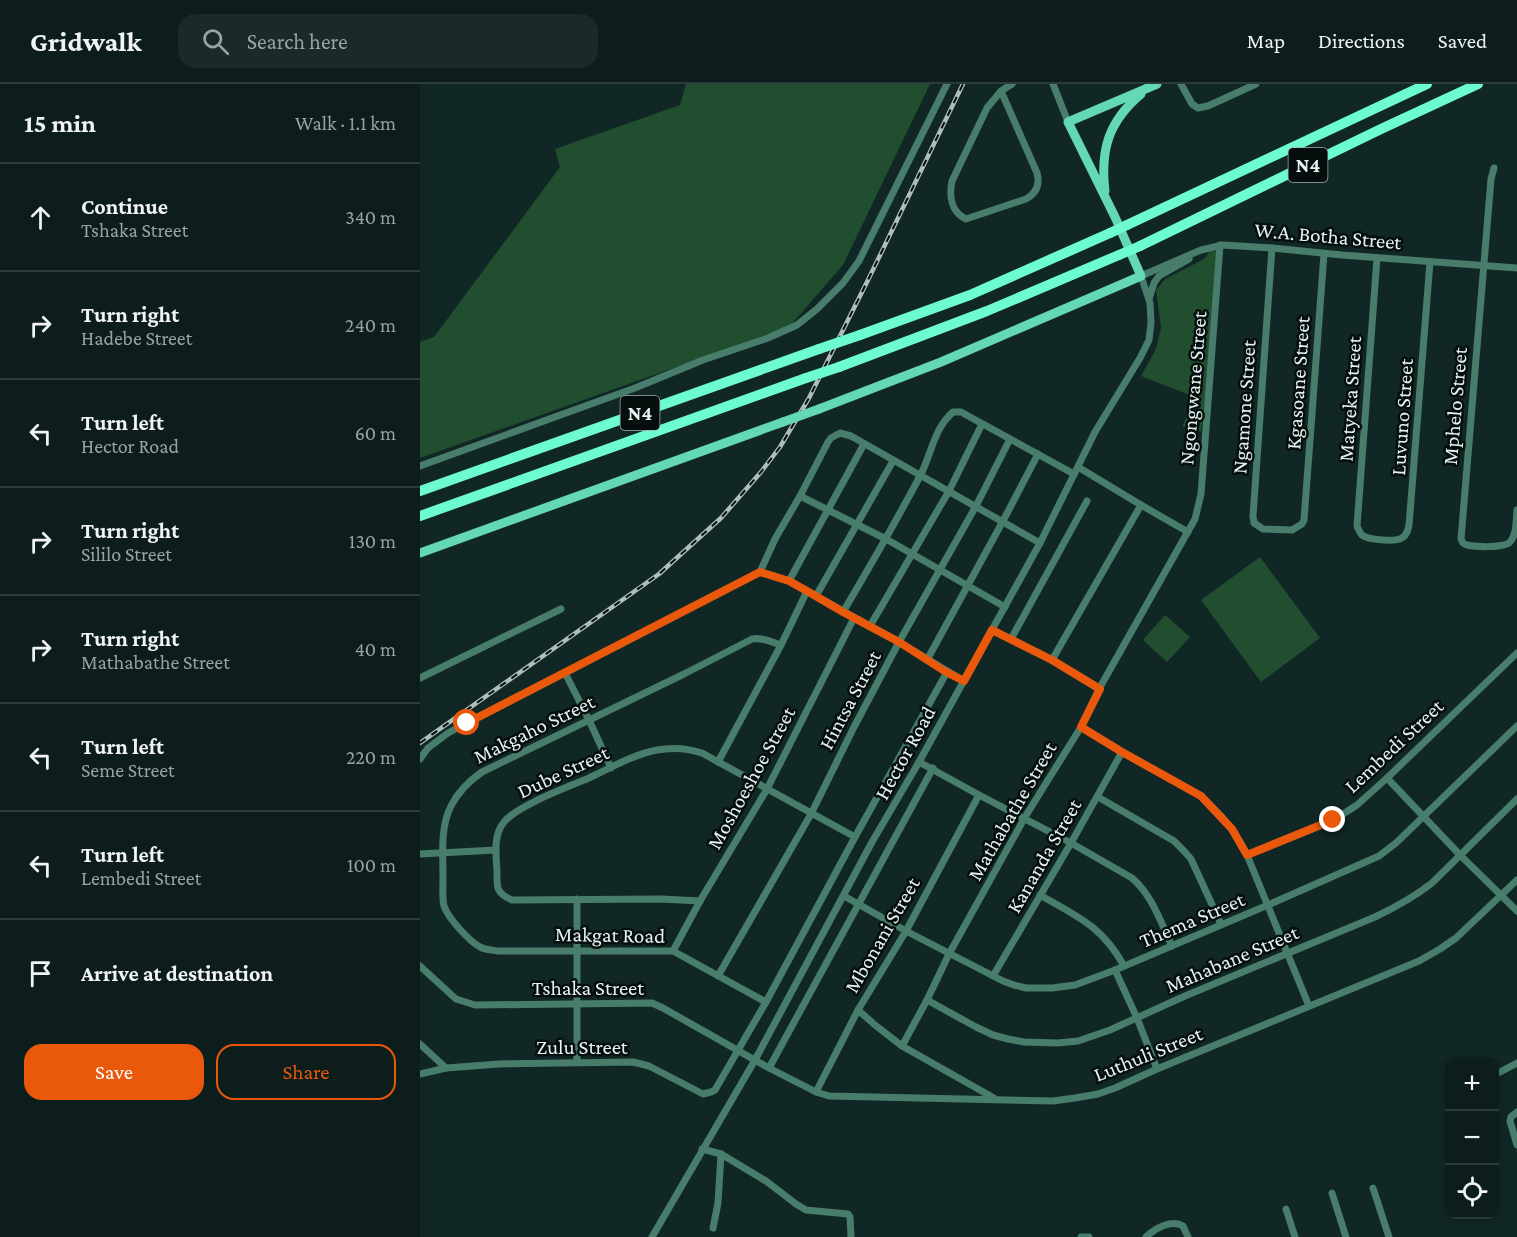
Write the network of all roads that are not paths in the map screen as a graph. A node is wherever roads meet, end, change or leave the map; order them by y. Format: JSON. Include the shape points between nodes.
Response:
{"nodes":[{"id":1,"x":947,"y":84,"type":"edge"},
{"id":2,"x":1012,"y":84,"type":"edge"},
{"id":3,"x":1053,"y":84,"type":"edge"},
{"id":4,"x":1158,"y":84,"type":"edge"},
{"id":5,"x":1181,"y":84,"type":"edge"},
{"id":6,"x":1256,"y":84,"type":"edge"},
{"id":7,"x":1427,"y":84,"type":"edge"},
{"id":8,"x":1478,"y":84,"type":"edge"},
{"id":9,"x":1001,"y":91,"type":"junction"},
{"id":10,"x":1068,"y":122,"type":"junction"},
{"id":11,"x":1494,"y":168,"type":"dead end"},
{"id":12,"x":1106,"y":198,"type":"junction"},
{"id":13,"x":1220,"y":245,"type":"junction"},
{"id":14,"x":1272,"y":248,"type":"junction"},
{"id":15,"x":1201,"y":250,"type":"junction"},
{"id":16,"x":1324,"y":254,"type":"junction"},
{"id":17,"x":1377,"y":258,"type":"junction"},
{"id":18,"x":1430,"y":262,"type":"junction"},
{"id":19,"x":1484,"y":266,"type":"junction"},
{"id":20,"x":1517,"y":268,"type":"edge"},
{"id":21,"x":1141,"y":276,"type":"junction"},
{"id":22,"x":1149,"y":299,"type":"junction"},
{"id":23,"x":982,"y":424,"type":"junction"},
{"id":24,"x":1010,"y":439,"type":"junction"},
{"id":25,"x":864,"y":444,"type":"junction"},
{"id":26,"x":1038,"y":454,"type":"junction"},
{"id":27,"x":893,"y":461,"type":"junction"},
{"id":28,"x":420,"y":466,"type":"edge"},
{"id":29,"x":1076,"y":470,"type":"junction"},
{"id":30,"x":921,"y":475,"type":"junction"},
{"id":31,"x":425,"y":489,"type":"edge"},
{"id":32,"x":949,"y":491,"type":"junction"},
{"id":33,"x":800,"y":496,"type":"junction"},
{"id":34,"x":1087,"y":501,"type":"dead end"},
{"id":35,"x":1140,"y":505,"type":"junction"},
{"id":36,"x":976,"y":506,"type":"junction"},
{"id":37,"x":828,"y":510,"type":"junction"},
{"id":38,"x":1517,"y":510,"type":"edge"},
{"id":39,"x":1305,"y":514,"type":"joint"},
{"id":40,"x":420,"y":516,"type":"edge"},
{"id":41,"x":1003,"y":521,"type":"junction"},
{"id":42,"x":857,"y":525,"type":"junction"},
{"id":43,"x":1188,"y":532,"type":"junction"},
{"id":44,"x":886,"y":538,"type":"junction"},
{"id":45,"x":1368,"y":538,"type":"joint"},
{"id":46,"x":1040,"y":543,"type":"junction"},
{"id":47,"x":420,"y":553,"type":"edge"},
{"id":48,"x":912,"y":554,"type":"junction"},
{"id":49,"x":941,"y":569,"type":"junction"},
{"id":50,"x":760,"y":572,"type":"junction"},
{"id":51,"x":789,"y":581,"type":"junction"},
{"id":52,"x":968,"y":585,"type":"junction"},
{"id":53,"x":807,"y":591,"type":"junction"},
{"id":54,"x":816,"y":596,"type":"junction"},
{"id":55,"x":1005,"y":607,"type":"junction"},
{"id":56,"x":561,"y":609,"type":"dead end"},
{"id":57,"x":843,"y":612,"type":"junction"},
{"id":58,"x":854,"y":618,"type":"junction"},
{"id":59,"x":870,"y":626,"type":"junction"},
{"id":60,"x":992,"y":630,"type":"junction"},
{"id":61,"x":1011,"y":639,"type":"junction"},
{"id":62,"x":899,"y":642,"type":"junction"},
{"id":63,"x":781,"y":645,"type":"junction"},
{"id":64,"x":1517,"y":653,"type":"edge"},
{"id":65,"x":927,"y":660,"type":"junction"},
{"id":66,"x":1052,"y":660,"type":"junction"},
{"id":67,"x":946,"y":672,"type":"junction"},
{"id":68,"x":565,"y":673,"type":"junction"},
{"id":69,"x":420,"y":678,"type":"edge"},
{"id":70,"x":964,"y":681,"type":"junction"},
{"id":71,"x":1100,"y":689,"type":"junction"},
{"id":72,"x":589,"y":720,"type":"junction"},
{"id":73,"x":1517,"y":726,"type":"edge"},
{"id":74,"x":1081,"y":727,"type":"junction"},
{"id":75,"x":1122,"y":752,"type":"junction"},
{"id":76,"x":420,"y":759,"type":"edge"},
{"id":77,"x":718,"y":762,"type":"junction"},
{"id":78,"x":919,"y":762,"type":"junction"},
{"id":79,"x":611,"y":768,"type":"junction"},
{"id":80,"x":933,"y":768,"type":"junction"},
{"id":81,"x":1387,"y":778,"type":"junction"},
{"id":82,"x":767,"y":789,"type":"junction"},
{"id":83,"x":979,"y":795,"type":"junction"},
{"id":84,"x":1098,"y":797,"type":"junction"},
{"id":85,"x":1517,"y":799,"type":"edge"},
{"id":86,"x":811,"y":813,"type":"junction"},
{"id":87,"x":1423,"y":817,"type":"junction"},
{"id":88,"x":1025,"y":818,"type":"junction"},
{"id":89,"x":855,"y":837,"type":"junction"},
{"id":90,"x":1071,"y":843,"type":"junction"},
{"id":91,"x":496,"y":850,"type":"junction"},
{"id":92,"x":443,"y":852,"type":"junction"},
{"id":93,"x":420,"y":854,"type":"edge"},
{"id":94,"x":1247,"y":855,"type":"junction"},
{"id":95,"x":1460,"y":855,"type":"junction"},
{"id":96,"x":1517,"y":880,"type":"edge"},
{"id":97,"x":1040,"y":895,"type":"junction"},
{"id":98,"x":844,"y":896,"type":"junction"},
{"id":99,"x":1501,"y":896,"type":"junction"},
{"id":100,"x":577,"y":899,"type":"junction"},
{"id":101,"x":700,"y":901,"type":"junction"},
{"id":102,"x":858,"y":905,"type":"junction"},
{"id":103,"x":1268,"y":905,"type":"junction"},
{"id":104,"x":1517,"y":911,"type":"edge"},
{"id":105,"x":1221,"y":924,"type":"junction"},
{"id":106,"x":906,"y":931,"type":"junction"},
{"id":107,"x":1172,"y":946,"type":"junction"},
{"id":108,"x":513,"y":951,"type":"joint"},
{"id":109,"x":577,"y":951,"type":"junction"},
{"id":110,"x":673,"y":951,"type":"junction"},
{"id":111,"x":1288,"y":953,"type":"junction"},
{"id":112,"x":949,"y":954,"type":"junction"},
{"id":113,"x":420,"y":966,"type":"edge"},
{"id":114,"x":1124,"y":966,"type":"junction"},
{"id":115,"x":1115,"y":970,"type":"junction"},
{"id":116,"x":718,"y":975,"type":"junction"},
{"id":117,"x":993,"y":976,"type":"junction"},
{"id":118,"x":927,"y":1000,"type":"junction"},
{"id":119,"x":766,"y":1002,"type":"junction"},
{"id":120,"x":577,"y":1003,"type":"junction"},
{"id":121,"x":1309,"y":1006,"type":"junction"},
{"id":122,"x":858,"y":1010,"type":"junction"},
{"id":123,"x":1137,"y":1018,"type":"junction"},
{"id":124,"x":420,"y":1044,"type":"edge"},
{"id":125,"x":902,"y":1046,"type":"junction"},
{"id":126,"x":738,"y":1050,"type":"junction"},
{"id":127,"x":755,"y":1060,"type":"junction"},
{"id":128,"x":577,"y":1062,"type":"junction"},
{"id":129,"x":1517,"y":1063,"type":"edge"},
{"id":130,"x":446,"y":1068,"type":"junction"},
{"id":131,"x":769,"y":1068,"type":"junction"},
{"id":132,"x":1157,"y":1069,"type":"junction"},
{"id":133,"x":1500,"y":1072,"type":"dead end"},
{"id":134,"x":420,"y":1074,"type":"edge"},
{"id":135,"x":711,"y":1092,"type":"joint"},
{"id":136,"x":816,"y":1092,"type":"junction"},
{"id":137,"x":995,"y":1099,"type":"junction"},
{"id":138,"x":1517,"y":1112,"type":"edge"},
{"id":139,"x":1517,"y":1144,"type":"edge"},
{"id":140,"x":702,"y":1149,"type":"junction"},
{"id":141,"x":721,"y":1154,"type":"junction"},
{"id":142,"x":1373,"y":1188,"type":"dead end"},
{"id":143,"x":1332,"y":1193,"type":"dead end"},
{"id":144,"x":1286,"y":1209,"type":"dead end"},
{"id":145,"x":713,"y":1228,"type":"dead end"},
{"id":146,"x":652,"y":1237,"type":"edge"},
{"id":147,"x":851,"y":1237,"type":"edge"},
{"id":148,"x":1081,"y":1237,"type":"edge"},
{"id":149,"x":1089,"y":1237,"type":"edge"},
{"id":150,"x":1146,"y":1237,"type":"edge"},
{"id":151,"x":1188,"y":1237,"type":"edge"},
{"id":152,"x":1295,"y":1237,"type":"edge"},
{"id":153,"x":1346,"y":1237,"type":"edge"},
{"id":154,"x":1389,"y":1237,"type":"edge"}],
"edges":[{"from":1,"to":28,"type":"street","via":[[859,261],[843,283],[796,325]]},
{"from":2,"to":9,"type":"street"},
{"from":3,"to":10,"type":"street"},
{"from":4,"to":10,"type":"main road"},
{"from":4,"to":12,"type":"main road","via":[[1128,105],[1112,127],[1104,159]]},
{"from":5,"to":6,"type":"street","via":[[1192,105],[1198,108]]},
{"from":7,"to":31,"type":"highway","number":"N4","bridge":true,"via":[[970,295]]},
{"from":8,"to":40,"type":"highway","number":"N4","bridge":true,"via":[[1140,246],[987,311]]},
{"from":9,"to":9,"type":"street","via":[[987,108],[952,181],[954,208],[966,219],[1026,199],[1034,194],[1038,184],[1037,172]]},
{"from":10,"to":12,"type":"main road"},
{"from":11,"to":19,"type":"street","name":"Mphelo Street"},
{"from":12,"to":21,"type":"main road"},
{"from":13,"to":14,"type":"street","name":"W.A. Botha Street"},
{"from":13,"to":15,"type":"street","name":"W.A. Botha Street"},
{"from":13,"to":43,"type":"street","name":"Ngongwane Street","via":[[1201,494]]},
{"from":14,"to":16,"type":"street","name":"W.A. Botha Street"},
{"from":14,"to":39,"type":"street","name":"Ngamone Street","via":[[1253,520],[1263,529],[1292,530],[1302,524]]},
{"from":15,"to":21,"type":"street","name":"W.A. Botha Street"},
{"from":15,"to":22,"type":"street","via":[[1159,276]]},
{"from":16,"to":17,"type":"street","name":"W.A. Botha Street"},
{"from":16,"to":39,"type":"street","name":"Kgasoane Street"},
{"from":17,"to":18,"type":"street","name":"W.A. Botha Street"},
{"from":17,"to":45,"type":"street","name":"Matyeka Street","via":[[1357,526]]},
{"from":18,"to":19,"type":"street","name":"W.A. Botha Street"},
{"from":18,"to":45,"type":"street","name":"Luvuno Street","via":[[1409,525],[1406,535],[1395,540]]},
{"from":19,"to":20,"type":"street","name":"W.A. Botha Street"},
{"from":19,"to":38,"type":"street","name":"Mphelo Street","via":[[1461,538],[1464,544],[1510,543]]},
{"from":21,"to":22,"type":"street","name":"Hector Road"},
{"from":21,"to":47,"type":"main road","bridge":true,"via":[[819,410]]},
{"from":22,"to":29,"type":"street","name":"Hector Road","via":[[1149,340]]},
{"from":23,"to":24,"type":"street"},
{"from":23,"to":30,"type":"street","via":[[957,411],[948,416]]},
{"from":23,"to":32,"type":"street"},
{"from":24,"to":26,"type":"street"},
{"from":24,"to":36,"type":"street","name":"Hintsa Street"},
{"from":25,"to":27,"type":"street"},
{"from":25,"to":33,"type":"street","via":[[846,434],[831,438]]},
{"from":25,"to":37,"type":"street"},
{"from":26,"to":29,"type":"street"},
{"from":26,"to":41,"type":"street"},
{"from":27,"to":30,"type":"street"},
{"from":27,"to":42,"type":"street"},
{"from":29,"to":35,"type":"street"},
{"from":29,"to":46,"type":"street","name":"Hector Road"},
{"from":30,"to":32,"type":"street"},
{"from":30,"to":44,"type":"street"},
{"from":32,"to":36,"type":"street"},
{"from":32,"to":48,"type":"street"},
{"from":33,"to":37,"type":"street"},
{"from":33,"to":50,"type":"street"},
{"from":34,"to":61,"type":"street"},
{"from":35,"to":43,"type":"street"},
{"from":35,"to":66,"type":"street"},
{"from":36,"to":41,"type":"street"},
{"from":36,"to":49,"type":"street","name":"Hintsa Street"},
{"from":37,"to":42,"type":"street"},
{"from":37,"to":51,"type":"street"},
{"from":41,"to":46,"type":"street"},
{"from":41,"to":52,"type":"street"},
{"from":42,"to":44,"type":"street"},
{"from":42,"to":54,"type":"street"},
{"from":43,"to":71,"type":"street","name":"Mathabathe Street"},
{"from":44,"to":48,"type":"street"},
{"from":44,"to":57,"type":"street"},
{"from":46,"to":55,"type":"street","name":"Hector Road"},
{"from":48,"to":49,"type":"street"},
{"from":48,"to":59,"type":"street"},
{"from":49,"to":52,"type":"street"},
{"from":49,"to":62,"type":"street","name":"Hintsa Street"},
{"from":50,"to":51,"type":"street"},
{"from":50,"to":68,"type":"street"},
{"from":51,"to":53,"type":"street"},
{"from":52,"to":55,"type":"street"},
{"from":52,"to":65,"type":"street"},
{"from":53,"to":54,"type":"street"},
{"from":53,"to":63,"type":"street"},
{"from":54,"to":57,"type":"street"},
{"from":55,"to":60,"type":"street","name":"Hector Road"},
{"from":56,"to":69,"type":"street"},
{"from":57,"to":58,"type":"street"},
{"from":58,"to":59,"type":"street"},
{"from":58,"to":82,"type":"street","name":"Moshoeshoe Street"},
{"from":59,"to":62,"type":"street"},
{"from":60,"to":61,"type":"street"},
{"from":60,"to":70,"type":"street","name":"Hector Road"},
{"from":61,"to":66,"type":"street"},
{"from":62,"to":65,"type":"street"},
{"from":62,"to":86,"type":"street","name":"Hintsa Street"},
{"from":63,"to":72,"type":"street","name":"Makgaho Street","via":[[752,639]]},
{"from":63,"to":77,"type":"street"},
{"from":64,"to":81,"type":"street","name":"Lembedi Street"},
{"from":65,"to":67,"type":"street"},
{"from":66,"to":71,"type":"street"},
{"from":67,"to":70,"type":"street"},
{"from":67,"to":89,"type":"street","name":"Hector Road"},
{"from":68,"to":72,"type":"street"},
{"from":68,"to":76,"type":"street","via":[[448,733]]},
{"from":70,"to":78,"type":"street","name":"Hector Road"},
{"from":71,"to":74,"type":"street","name":"Mathabathe Street"},
{"from":72,"to":79,"type":"street"},
{"from":72,"to":92,"type":"street","name":"Makgaho Street","via":[[471,779],[451,807]]},
{"from":73,"to":87,"type":"street","name":"Thema Street"},
{"from":74,"to":75,"type":"street"},
{"from":74,"to":88,"type":"street","name":"Mathabathe Street"},
{"from":75,"to":84,"type":"street","name":"Kananda Street"},
{"from":75,"to":94,"type":"street","via":[[1201,796],[1232,829]]},
{"from":77,"to":79,"type":"street","name":"Dube Street","via":[[690,749],[674,748],[655,750]]},
{"from":77,"to":82,"type":"street","name":"Dube Street"},
{"from":78,"to":80,"type":"street"},
{"from":78,"to":98,"type":"street","name":"Hector Road"},
{"from":79,"to":91,"type":"street","name":"Dube Street","via":[[510,816],[501,827]]},
{"from":80,"to":83,"type":"street"},
{"from":80,"to":102,"type":"street","name":"Hector Road"},
{"from":81,"to":87,"type":"street"},
{"from":81,"to":94,"type":"street","name":"Lembedi Street","via":[[1333,820]]},
{"from":82,"to":86,"type":"street","name":"Dube Street"},
{"from":82,"to":101,"type":"street","name":"Moshoeshoe Street"},
{"from":83,"to":88,"type":"street"},
{"from":83,"to":106,"type":"street","name":"Mbonani Street"},
{"from":84,"to":90,"type":"street","name":"Kananda Street"},
{"from":84,"to":105,"type":"street","via":[[1184,850]]},
{"from":85,"to":95,"type":"street","name":"Mahabane Street"},
{"from":86,"to":89,"type":"street","name":"Dube Street"},
{"from":86,"to":116,"type":"street","name":"Hintsa Street"},
{"from":87,"to":95,"type":"street"},
{"from":87,"to":103,"type":"street","name":"Thema Street","via":[[1379,856]]},
{"from":88,"to":90,"type":"street"},
{"from":88,"to":112,"type":"street","name":"Mathabathe Street"},
{"from":89,"to":119,"type":"street","name":"Hector Road"},
{"from":90,"to":97,"type":"street","name":"Kananda Street"},
{"from":90,"to":107,"type":"street","via":[[1140,884]]},
{"from":91,"to":92,"type":"street"},
{"from":91,"to":100,"type":"street","name":"Dube Street","via":[[497,888],[504,897]]},
{"from":92,"to":93,"type":"street"},
{"from":92,"to":108,"type":"street","name":"Makgaho Street","via":[[444,906],[452,920],[479,946]]},
{"from":94,"to":103,"type":"street"},
{"from":95,"to":99,"type":"street"},
{"from":95,"to":111,"type":"street","name":"Mahabane Street","via":[[1422,891],[1399,906]]},
{"from":96,"to":99,"type":"street","name":"Luthuli Street"},
{"from":97,"to":114,"type":"street","via":[[1095,928]]},
{"from":97,"to":117,"type":"street","name":"Kananda Street"},
{"from":98,"to":102,"type":"street","name":"Thema Street"},
{"from":98,"to":127,"type":"street","name":"Hector Road"},
{"from":99,"to":104,"type":"street"},
{"from":99,"to":121,"type":"street","name":"Luthuli Street","via":[[1440,949]]},
{"from":100,"to":101,"type":"street","name":"Dube Street"},
{"from":100,"to":109,"type":"street"},
{"from":101,"to":110,"type":"street","name":"Moshoeshoe Street"},
{"from":102,"to":106,"type":"street","name":"Thema Street"},
{"from":102,"to":131,"type":"street","name":"Hector Road"},
{"from":103,"to":105,"type":"street","name":"Thema Street"},
{"from":103,"to":111,"type":"street"},
{"from":105,"to":107,"type":"street","name":"Thema Street"},
{"from":106,"to":112,"type":"street","name":"Thema Street"},
{"from":106,"to":122,"type":"street","name":"Mbonani Street"},
{"from":107,"to":114,"type":"street","name":"Thema Street"},
{"from":108,"to":109,"type":"street","name":"Makgat Road"},
{"from":109,"to":110,"type":"street","name":"Makgat Road"},
{"from":109,"to":120,"type":"street"},
{"from":110,"to":116,"type":"street","name":"Makgat Road"},
{"from":111,"to":121,"type":"street"},
{"from":111,"to":123,"type":"street","name":"Mahabane Street"},
{"from":112,"to":117,"type":"street","name":"Thema Street"},
{"from":112,"to":118,"type":"street","name":"Mathabathe Street"},
{"from":113,"to":120,"type":"street","name":"Tshaka Street","via":[[448,993],[465,1003]]},
{"from":114,"to":115,"type":"street","name":"Thema Street"},
{"from":115,"to":117,"type":"street","name":"Thema Street","via":[[1074,985],[1038,989]]},
{"from":115,"to":123,"type":"street"},
{"from":116,"to":119,"type":"street","name":"Makgat Road"},
{"from":118,"to":123,"type":"street","name":"Mahabane Street","via":[[993,1035],[1024,1042],[1078,1041]]},
{"from":118,"to":125,"type":"street","name":"Mathabathe Street"},
{"from":119,"to":126,"type":"street","name":"Hector Road"},
{"from":120,"to":126,"type":"street","name":"Tshaka Street","via":[[652,1003]]},
{"from":120,"to":128,"type":"street"},
{"from":121,"to":132,"type":"street","name":"Luthuli Street"},
{"from":122,"to":125,"type":"street"},
{"from":122,"to":136,"type":"street","name":"Mbonani Street"},
{"from":123,"to":132,"type":"street"},
{"from":124,"to":130,"type":"street"},
{"from":125,"to":137,"type":"street"},
{"from":126,"to":127,"type":"street","name":"Tshaka Street"},
{"from":126,"to":135,"type":"street","name":"Hector Road"},
{"from":127,"to":131,"type":"street","name":"Luthuli Street"},
{"from":127,"to":140,"type":"street","name":"Hector Road"},
{"from":128,"to":130,"type":"street","name":"Zulu Street"},
{"from":128,"to":135,"type":"street","name":"Zulu Street","via":[[640,1063],[703,1094]]},
{"from":129,"to":133,"type":"street"},
{"from":130,"to":134,"type":"street","name":"Zulu Street"},
{"from":131,"to":136,"type":"street","name":"Luthuli Street"},
{"from":132,"to":137,"type":"street","name":"Luthuli Street","via":[[1115,1088],[1075,1098]]},
{"from":136,"to":137,"type":"street","name":"Luthuli Street","via":[[838,1097]]},
{"from":138,"to":139,"type":"street","via":[[1510,1120]]},
{"from":140,"to":141,"type":"street"},
{"from":140,"to":146,"type":"street","name":"Hector Road"},
{"from":141,"to":145,"type":"street"},
{"from":141,"to":147,"type":"street","via":[[801,1208],[848,1214]]},
{"from":142,"to":154,"type":"street"},
{"from":143,"to":153,"type":"street"},
{"from":144,"to":152,"type":"street"},
{"from":148,"to":149,"type":"street"},
{"from":150,"to":151,"type":"street","via":[[1158,1228],[1176,1223],[1184,1226]]}]}
